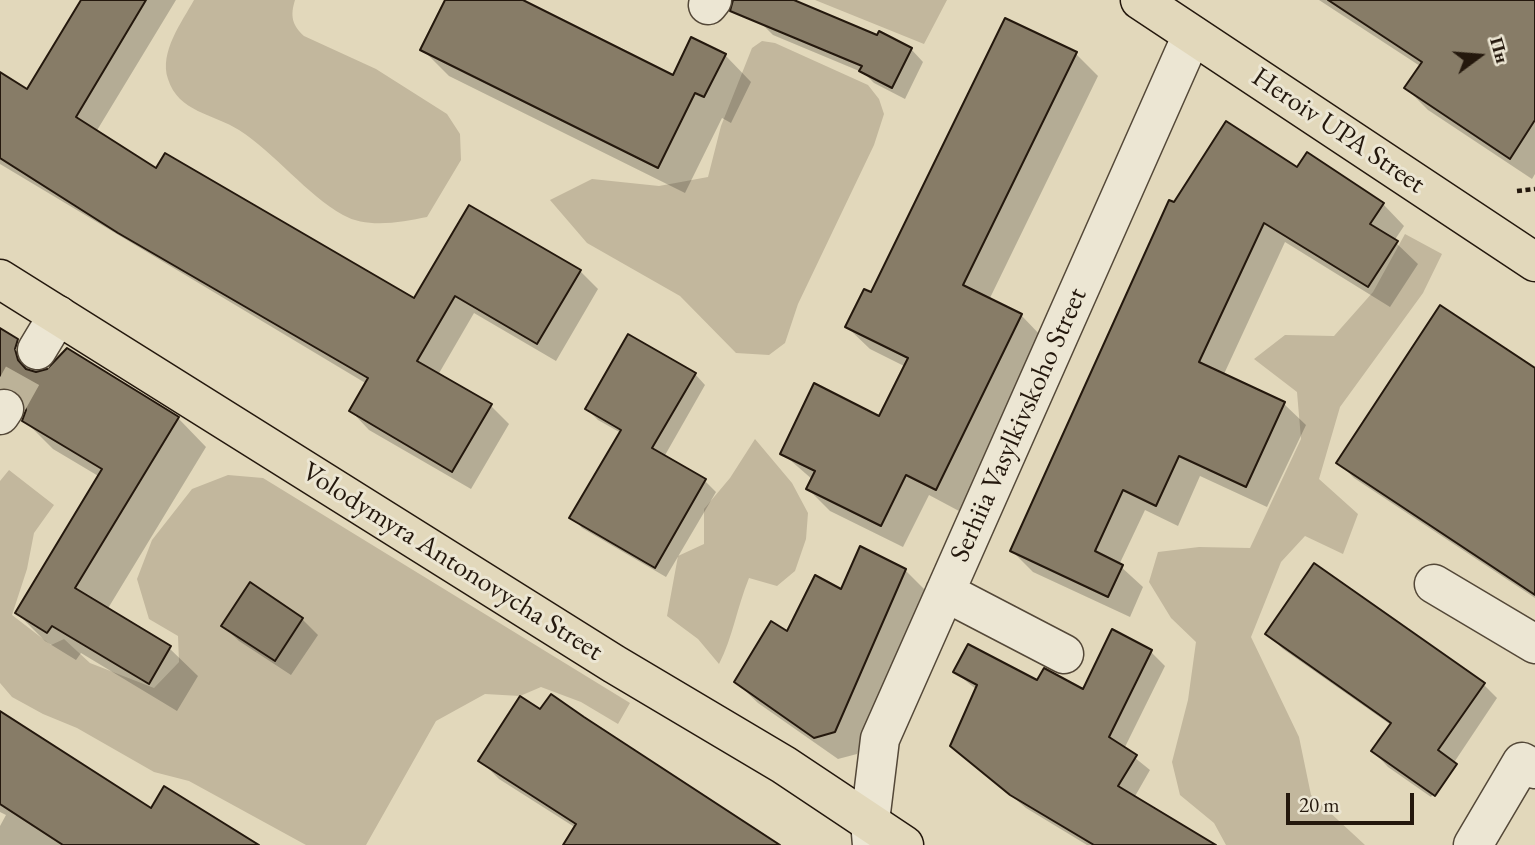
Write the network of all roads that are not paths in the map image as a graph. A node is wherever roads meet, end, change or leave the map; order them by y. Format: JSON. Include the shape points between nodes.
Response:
{"nodes":[{"id":1,"x":1140,"y":0,"type":"edge"},
{"id":2,"x":1192,"y":35,"type":"junction"},
{"id":3,"x":1535,"y":262,"type":"edge"},
{"id":4,"x":0,"y":279,"type":"edge"},
{"id":5,"x":58,"y":315,"type":"junction"},
{"id":6,"x":37,"y":350,"type":"tunnel mouth"},
{"id":7,"x":1434,"y":584,"type":"dead end"},
{"id":8,"x":945,"y":592,"type":"junction"},
{"id":9,"x":1535,"y":644,"type":"edge"},
{"id":10,"x":1064,"y":654,"type":"dead end"},
{"id":11,"x":1535,"y":769,"type":"edge"},
{"id":12,"x":871,"y":833,"type":"edge"},
{"id":13,"x":904,"y":845,"type":"edge"},
{"id":14,"x":1472,"y":845,"type":"edge"}],
"edges":[{"from":1,"to":2,"type":"main road","name":"Heroiv UPA Street"},
{"from":2,"to":3,"type":"main road","name":"Heroiv UPA Street"},
{"from":2,"to":8,"type":"street","name":"Serhiia Vasylkivskoho Street"},
{"from":4,"to":5,"type":"main road","name":"Volodymyra Antonovycha Street"},
{"from":5,"to":6,"type":"street"},
{"from":5,"to":12,"type":"main road","name":"Volodymyra Antonovycha Street","via":[[614,664],[784,765]]},
{"from":7,"to":9,"type":"street"},
{"from":8,"to":10,"type":"street"},
{"from":8,"to":12,"type":"street","name":"Serhiia Vasylkivskoho Street","via":[[880,740]]},
{"from":11,"to":14,"type":"street","via":[[1522,762]]},
{"from":12,"to":13,"type":"main road","name":"Volodymyra Antonovycha Street"}]}
